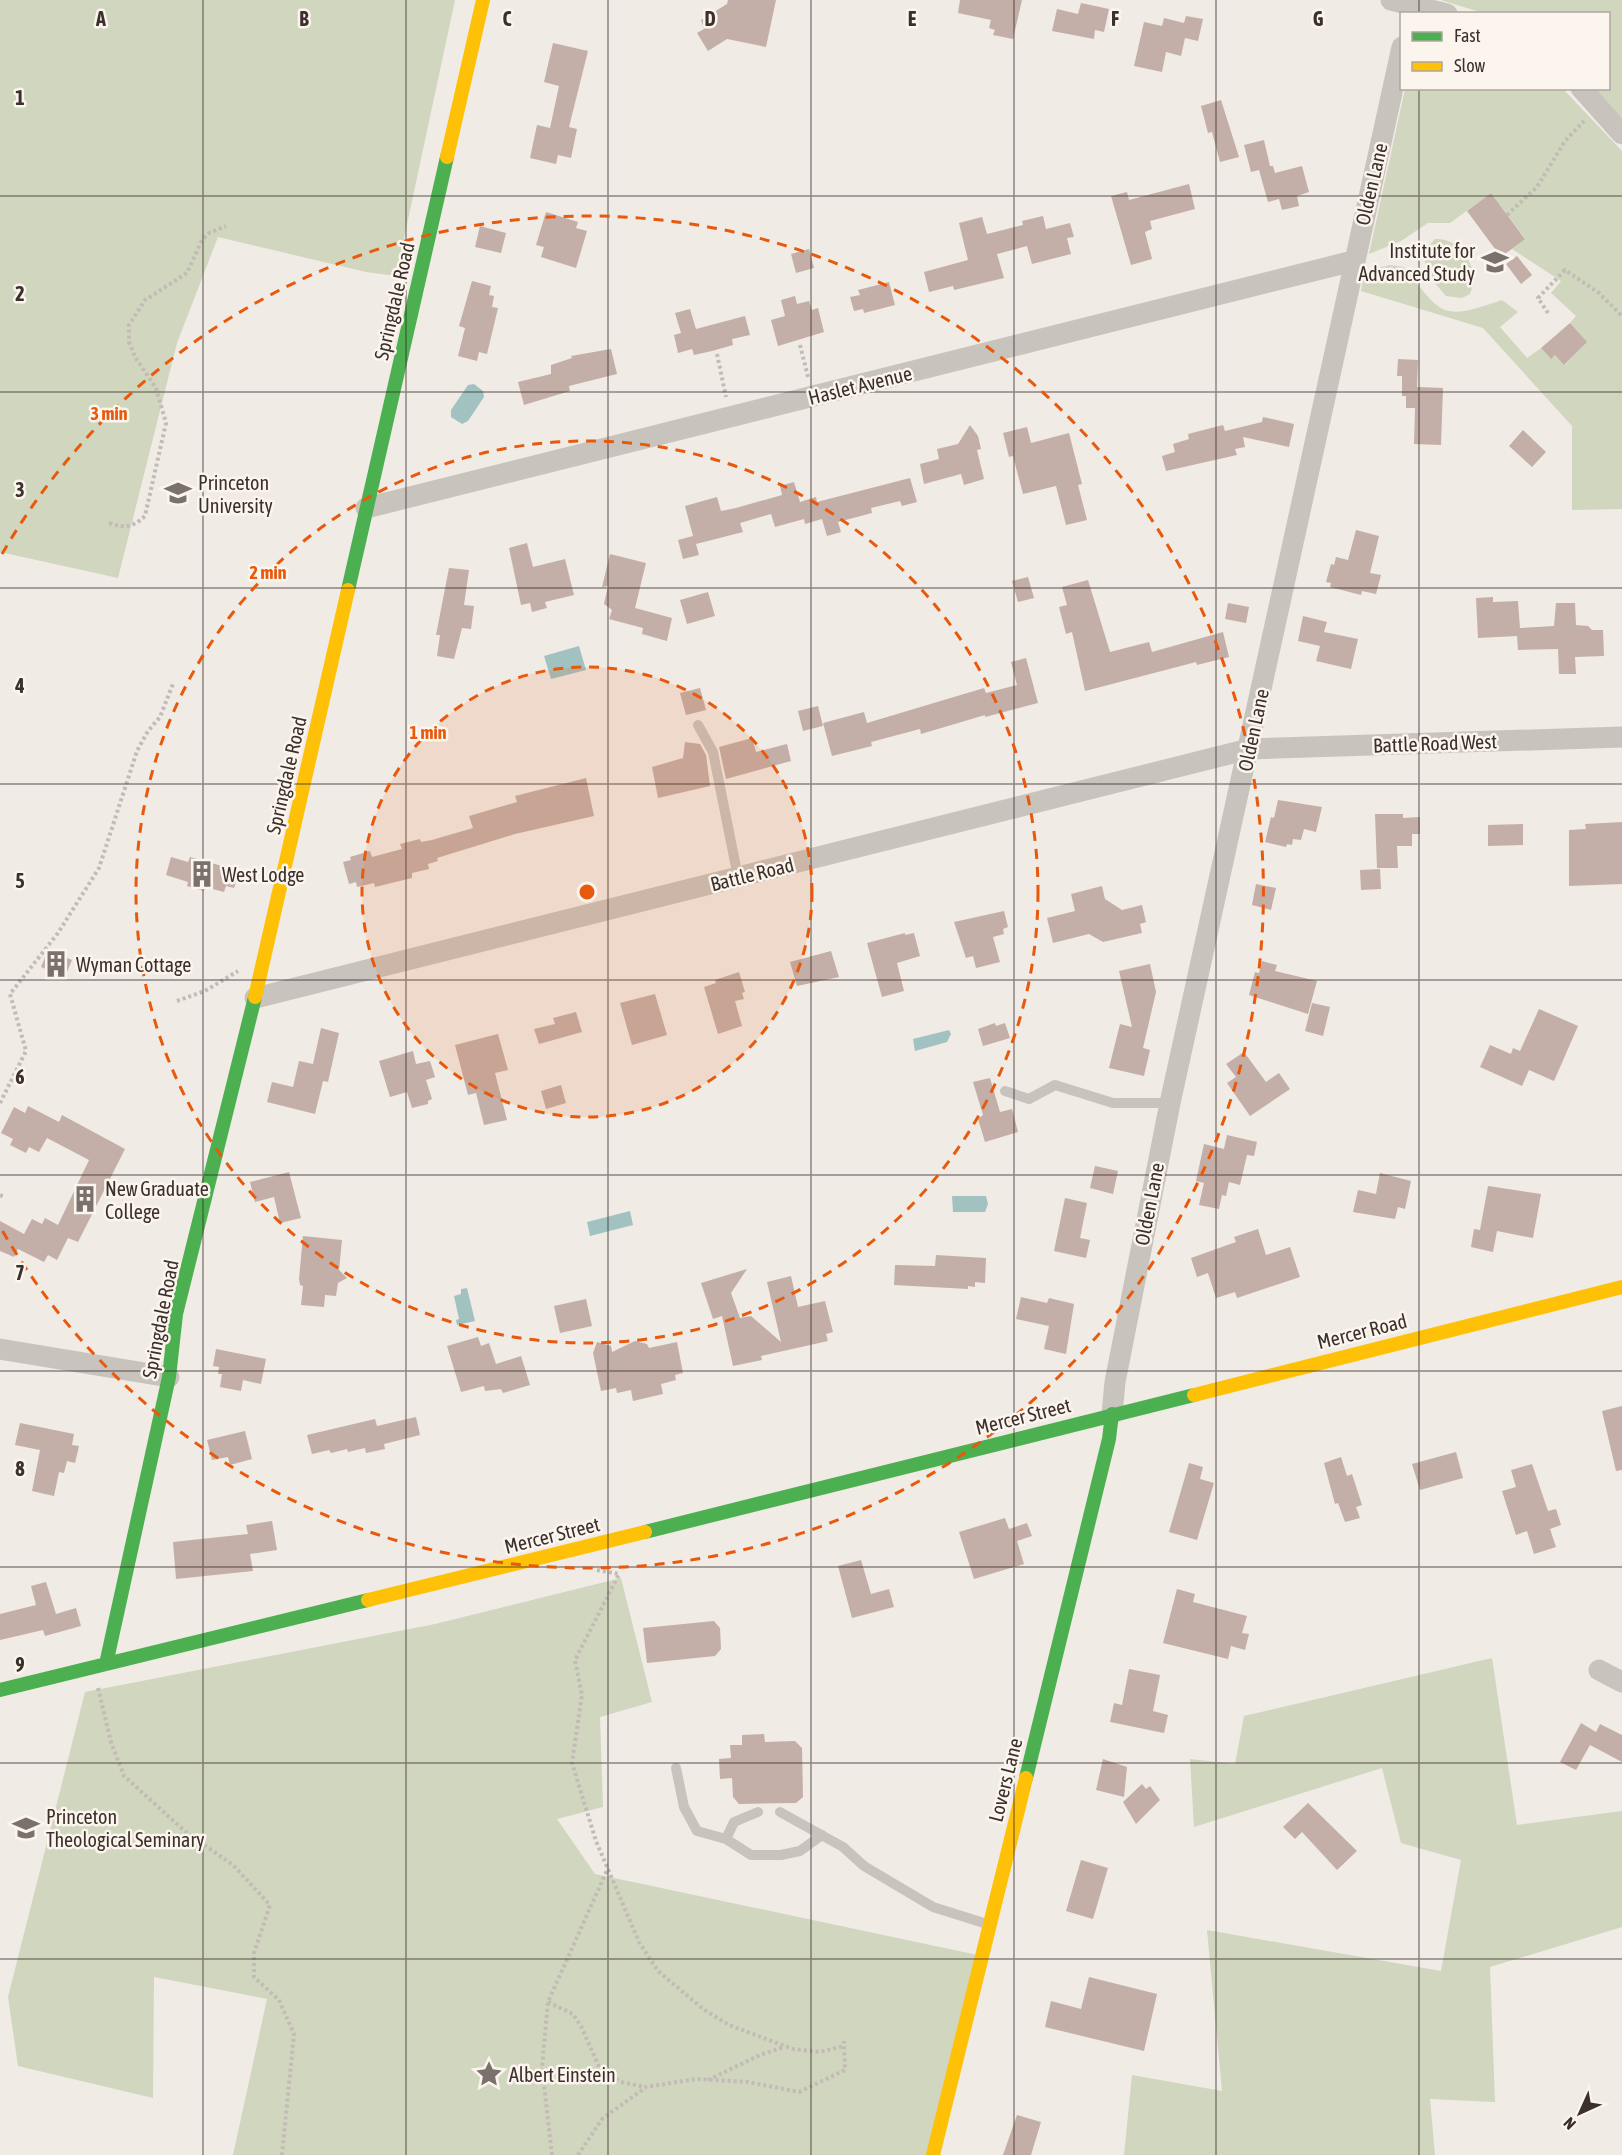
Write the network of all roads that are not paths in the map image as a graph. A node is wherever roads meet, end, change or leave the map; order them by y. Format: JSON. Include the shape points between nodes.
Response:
{"nodes":[{"id":1,"x":483,"y":0,"type":"edge"},
{"id":2,"x":1406,"y":4,"type":"edge"},
{"id":3,"x":1439,"y":12,"type":"edge"},
{"id":4,"x":1400,"y":51,"type":"edge"},
{"id":5,"x":1583,"y":90,"type":"edge"},
{"id":6,"x":1622,"y":134,"type":"edge"},
{"id":7,"x":1353,"y":261,"type":"junction"},
{"id":8,"x":366,"y":508,"type":"junction"},
{"id":9,"x":698,"y":725,"type":"dead end"},
{"id":10,"x":1622,"y":737,"type":"edge"},
{"id":11,"x":1249,"y":748,"type":"junction"},
{"id":12,"x":738,"y":877,"type":"junction"},
{"id":13,"x":255,"y":998,"type":"junction"},
{"id":14,"x":1005,"y":1091,"type":"dead end"},
{"id":15,"x":1170,"y":1103,"type":"junction"},
{"id":16,"x":1622,"y":1287,"type":"edge"},
{"id":17,"x":0,"y":1349,"type":"edge"},
{"id":18,"x":169,"y":1377,"type":"junction"},
{"id":19,"x":1112,"y":1414,"type":"junction"},
{"id":20,"x":106,"y":1664,"type":"junction"},
{"id":21,"x":1599,"y":1670,"type":"dead end"},
{"id":22,"x":1622,"y":1682,"type":"edge"},
{"id":23,"x":0,"y":1690,"type":"edge"},
{"id":24,"x":676,"y":1768,"type":"dead end"},
{"id":25,"x":758,"y":1812,"type":"dead end"},
{"id":26,"x":780,"y":1812,"type":"dead end"},
{"id":27,"x":822,"y":1835,"type":"junction"},
{"id":28,"x":726,"y":1839,"type":"junction"},
{"id":29,"x":990,"y":1925,"type":"junction"},
{"id":30,"x":933,"y":2155,"type":"edge"}],
"edges":[{"from":1,"to":8,"type":"street","name":"Springdale Road"},
{"from":2,"to":3,"type":"street"},
{"from":4,"to":7,"type":"street","name":"Olden Lane"},
{"from":5,"to":6,"type":"street"},
{"from":7,"to":8,"type":"street","name":"Haslet Avenue"},
{"from":7,"to":11,"type":"street","name":"Olden Lane"},
{"from":8,"to":13,"type":"street","name":"Springdale Road"},
{"from":9,"to":12,"type":"lane","via":[[713,752]]},
{"from":10,"to":11,"type":"street","name":"Battle Road West"},
{"from":11,"to":12,"type":"street","name":"Battle Road"},
{"from":11,"to":15,"type":"street","name":"Olden Lane"},
{"from":12,"to":13,"type":"street","name":"Battle Road"},
{"from":13,"to":18,"type":"street","name":"Springdale Road","via":[[176,1314]]},
{"from":14,"to":15,"type":"lane","via":[[1029,1099],[1055,1085],[1113,1102]]},
{"from":15,"to":19,"type":"street","name":"Olden Lane"},
{"from":16,"to":19,"type":"street","name":"Mercer Road"},
{"from":17,"to":18,"type":"street"},
{"from":18,"to":20,"type":"street","name":"Springdale Road"},
{"from":19,"to":20,"type":"street","name":"Mercer Street"},
{"from":19,"to":29,"type":"street","name":"Lovers Lane"},
{"from":20,"to":23,"type":"street","name":"Mercer Street"},
{"from":21,"to":22,"type":"street"},
{"from":24,"to":28,"type":"lane","via":[[684,1807],[697,1831]]},
{"from":25,"to":28,"type":"lane","via":[[734,1822]]},
{"from":26,"to":27,"type":"lane"},
{"from":27,"to":28,"type":"lane","via":[[800,1851],[781,1855],[751,1855]]},
{"from":27,"to":29,"type":"lane","via":[[864,1866],[933,1907]]},
{"from":29,"to":30,"type":"street","name":"Lovers Lane"}]}
